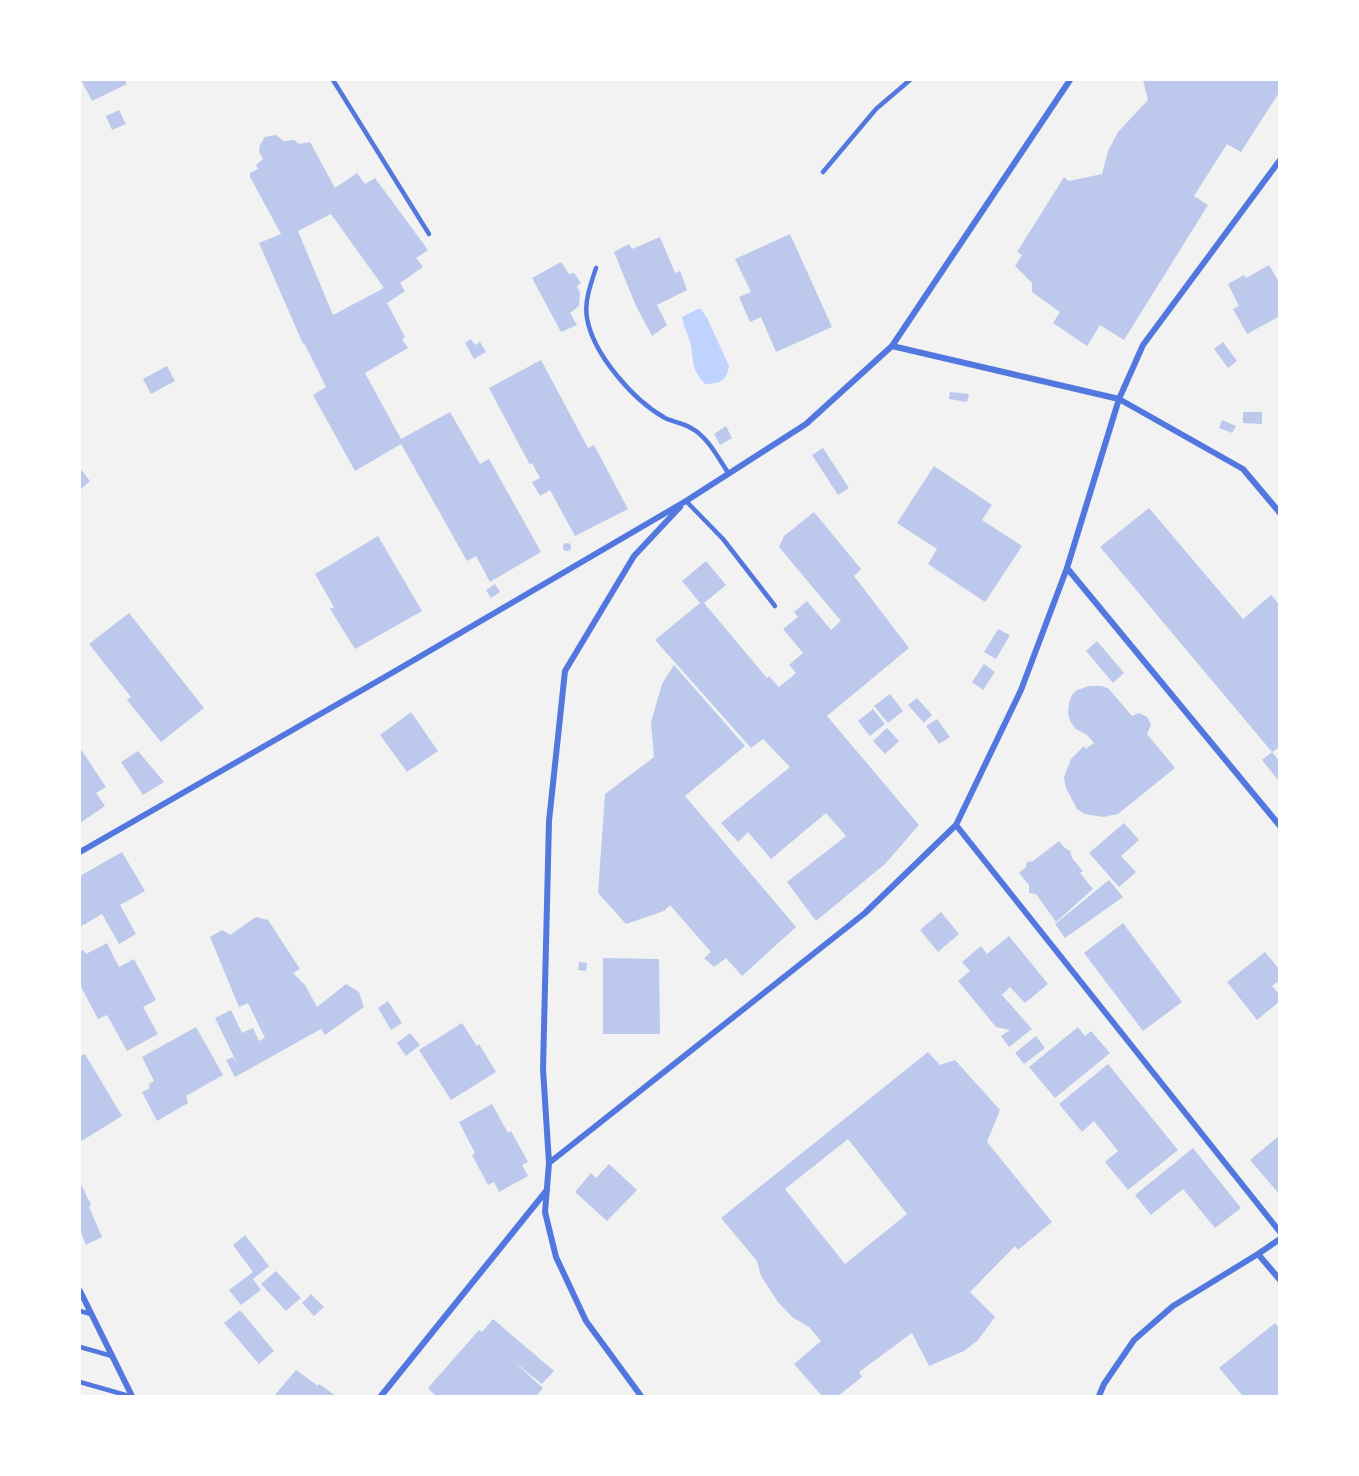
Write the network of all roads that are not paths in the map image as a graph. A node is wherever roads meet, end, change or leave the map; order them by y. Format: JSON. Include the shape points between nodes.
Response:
{"nodes":[{"id":1,"x":333,"y":80,"type":"edge"},
{"id":2,"x":910,"y":80,"type":"edge"},
{"id":3,"x":1070,"y":80,"type":"edge"},
{"id":4,"x":1280,"y":160,"type":"edge"},
{"id":5,"x":823,"y":172,"type":"dead end"},
{"id":6,"x":429,"y":234,"type":"dead end"},
{"id":7,"x":596,"y":268,"type":"dead end"},
{"id":8,"x":892,"y":346,"type":"junction"},
{"id":9,"x":1119,"y":399,"type":"junction"},
{"id":10,"x":729,"y":474,"type":"junction"},
{"id":11,"x":686,"y":501,"type":"junction"},
{"id":12,"x":1280,"y":513,"type":"edge"},
{"id":13,"x":1067,"y":568,"type":"junction"},
{"id":14,"x":775,"y":606,"type":"dead end"},
{"id":15,"x":956,"y":825,"type":"junction"},
{"id":16,"x":1280,"y":826,"type":"edge"},
{"id":17,"x":80,"y":852,"type":"edge"},
{"id":18,"x":549,"y":1163,"type":"junction"},
{"id":19,"x":547,"y":1190,"type":"junction"},
{"id":20,"x":1280,"y":1232,"type":"edge"},
{"id":21,"x":1280,"y":1239,"type":"edge"},
{"id":22,"x":1258,"y":1254,"type":"junction"},
{"id":23,"x":1280,"y":1280,"type":"edge"},
{"id":24,"x":80,"y":1291,"type":"edge"},
{"id":25,"x":80,"y":1311,"type":"edge"},
{"id":26,"x":91,"y":1314,"type":"junction"},
{"id":27,"x":80,"y":1347,"type":"edge"},
{"id":28,"x":112,"y":1356,"type":"junction"},
{"id":29,"x":80,"y":1382,"type":"edge"},
{"id":30,"x":131,"y":1396,"type":"edge"},
{"id":31,"x":381,"y":1396,"type":"edge"},
{"id":32,"x":640,"y":1396,"type":"edge"},
{"id":33,"x":1099,"y":1396,"type":"edge"}],
"edges":[{"from":1,"to":6,"type":"lane"},
{"from":2,"to":5,"type":"lane","via":[[876,109]]},
{"from":3,"to":8,"type":"street"},
{"from":4,"to":9,"type":"street","via":[[1143,345]]},
{"from":7,"to":10,"type":"lane","via":[[586,316],[593,339],[610,367],[634,394],[664,418],[692,428],[709,444]]},
{"from":8,"to":9,"type":"street"},
{"from":8,"to":10,"type":"street","via":[[806,424]]},
{"from":9,"to":12,"type":"street","via":[[1243,469]]},
{"from":9,"to":13,"type":"street"},
{"from":10,"to":11,"type":"street"},
{"from":11,"to":14,"type":"lane","via":[[723,539]]},
{"from":11,"to":17,"type":"street"},
{"from":11,"to":18,"type":"street","via":[[634,556],[565,671],[549,821],[543,1069]]},
{"from":13,"to":15,"type":"street","via":[[1021,690]]},
{"from":13,"to":16,"type":"street"},
{"from":15,"to":18,"type":"street","via":[[865,913]]},
{"from":15,"to":20,"type":"street"},
{"from":18,"to":19,"type":"street"},
{"from":19,"to":31,"type":"street"},
{"from":19,"to":32,"type":"street","via":[[545,1212],[556,1257],[586,1320]]},
{"from":21,"to":22,"type":"street"},
{"from":22,"to":23,"type":"street"},
{"from":22,"to":33,"type":"street","via":[[1173,1306],[1134,1340]]},
{"from":24,"to":26,"type":"street"},
{"from":25,"to":26,"type":"lane"},
{"from":26,"to":28,"type":"street"},
{"from":27,"to":28,"type":"lane"},
{"from":28,"to":30,"type":"street"},
{"from":29,"to":30,"type":"lane"}]}
